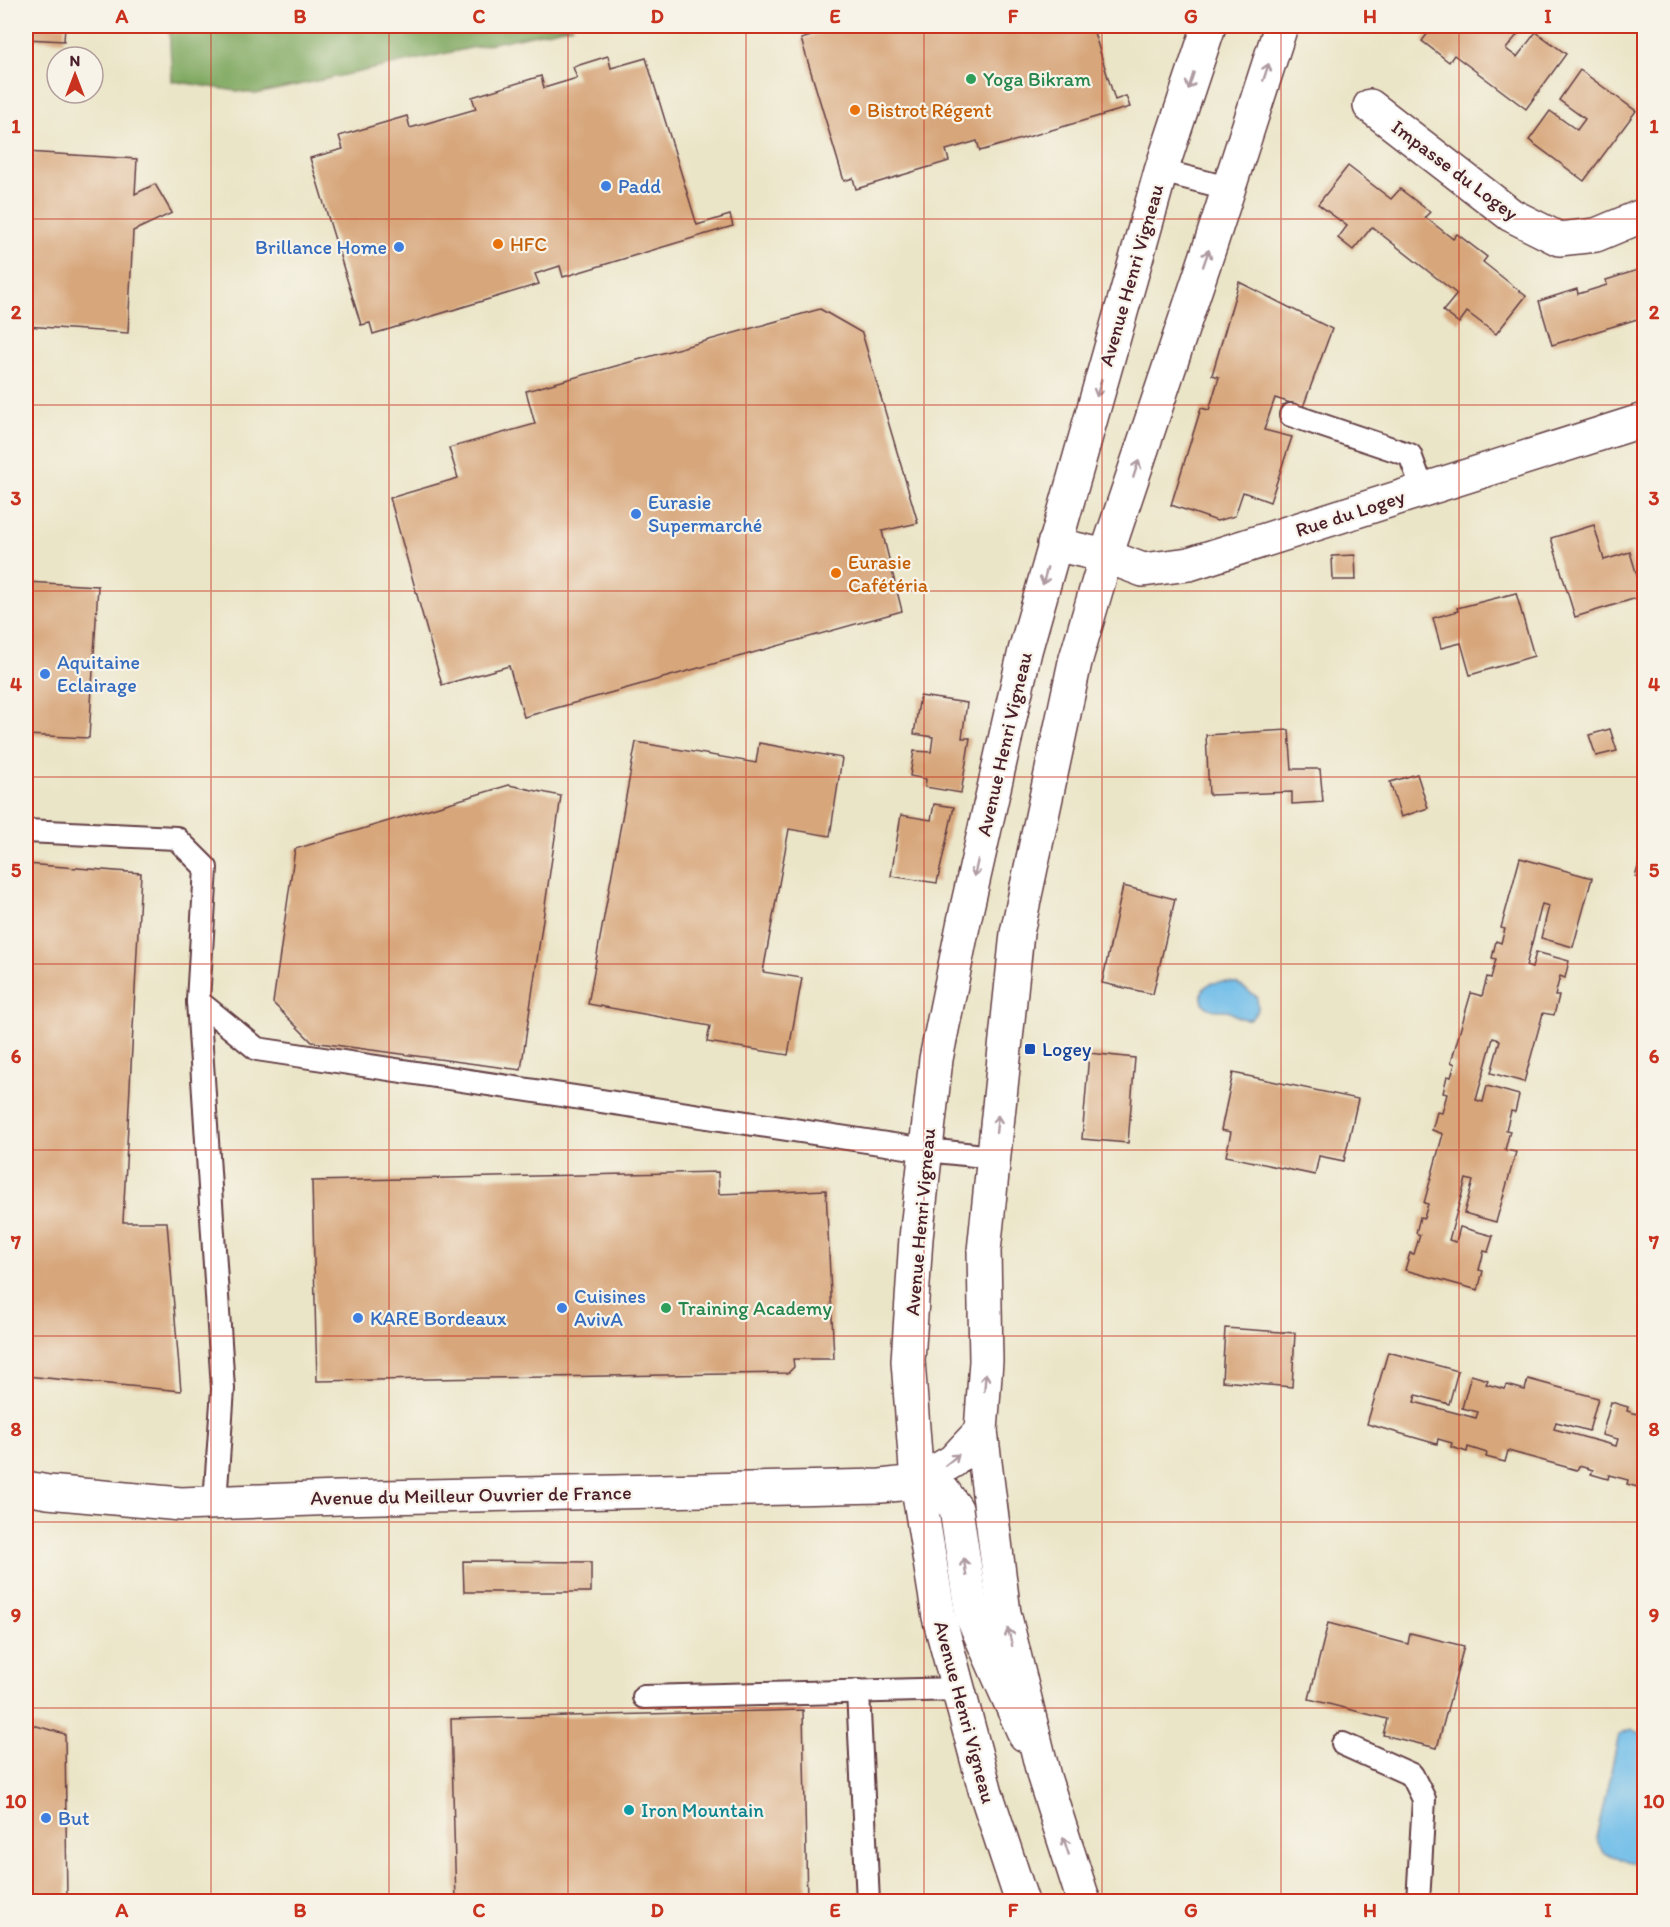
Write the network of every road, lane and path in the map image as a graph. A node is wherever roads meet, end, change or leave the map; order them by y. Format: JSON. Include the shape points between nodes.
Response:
{"nodes":[{"id":1,"x":1209,"y":26,"type":"edge"},
{"id":2,"x":1281,"y":26,"type":"edge"},
{"id":3,"x":1370,"y":106,"type":"dead end"},
{"id":4,"x":1161,"y":171,"type":"junction"},
{"id":5,"x":1228,"y":188,"type":"junction"},
{"id":6,"x":1644,"y":215,"type":"edge"},
{"id":7,"x":1291,"y":415,"type":"dead end"},
{"id":8,"x":1644,"y":420,"type":"edge"},
{"id":9,"x":1423,"y":490,"type":"junction"},
{"id":10,"x":1054,"y":544,"type":"junction"},
{"id":11,"x":1106,"y":556,"type":"junction"},
{"id":12,"x":26,"y":831,"type":"edge"},
{"id":13,"x":198,"y":1001,"type":"junction"},
{"id":14,"x":926,"y":1150,"type":"junction"},
{"id":15,"x":994,"y":1157,"type":"junction"},
{"id":16,"x":981,"y":1431,"type":"junction"},
{"id":17,"x":917,"y":1482,"type":"junction"},
{"id":18,"x":26,"y":1488,"type":"edge"},
{"id":19,"x":215,"y":1502,"type":"junction"},
{"id":20,"x":958,"y":1689,"type":"junction"},
{"id":21,"x":858,"y":1691,"type":"junction"},
{"id":22,"x":644,"y":1697,"type":"dead end"},
{"id":23,"x":1343,"y":1744,"type":"dead end"},
{"id":24,"x":1044,"y":1778,"type":"junction"},
{"id":25,"x":867,"y":1902,"type":"edge"},
{"id":26,"x":1022,"y":1902,"type":"edge"},
{"id":27,"x":1084,"y":1902,"type":"edge"},
{"id":28,"x":1418,"y":1902,"type":"edge"}],
"edges":[{"from":1,"to":4,"type":"street","name":"Avenue Henri Vigneau","one_way":true},
{"from":5,"to":2,"type":"street","name":"Avenue Henri Vigneau","one_way":true},
{"from":3,"to":6,"type":"street","name":"Impasse du Logey","via":[[1511,215],[1559,239],[1596,236]]},
{"from":4,"to":5,"type":"lane"},
{"from":4,"to":10,"type":"street","name":"Avenue Henri Vigneau","one_way":true},
{"from":11,"to":5,"type":"street","name":"Avenue Henri Vigneau","one_way":true},
{"from":7,"to":9,"type":"lane","via":[[1410,455]]},
{"from":8,"to":9,"type":"street","name":"Rue du Logey"},
{"from":9,"to":11,"type":"street","name":"Rue du Logey","via":[[1189,564],[1143,570]]},
{"from":10,"to":11,"type":"street","name":"Rue du Logey"},
{"from":10,"to":14,"type":"street","name":"Avenue Henri Vigneau","one_way":true,"via":[[1025,651],[964,921],[936,1059]]},
{"from":15,"to":11,"type":"street","name":"Avenue Henri Vigneau","one_way":true,"via":[[1017,933],[1075,662]]},
{"from":12,"to":13,"type":"lane","via":[[176,838],[206,868]]},
{"from":13,"to":14,"type":"lane","via":[[257,1050]]},
{"from":13,"to":19,"type":"lane","via":[[223,1389]]},
{"from":14,"to":15,"type":"lane"},
{"from":14,"to":17,"type":"street","name":"Avenue Henri Vigneau","via":[[908,1361]]},
{"from":16,"to":15,"type":"street","name":"Avenue Henri Vigneau","one_way":true,"via":[[986,1361],[984,1251]]},
{"from":17,"to":16,"type":"street","one_way":true,"via":[[953,1461]]},
{"from":24,"to":16,"type":"street","name":"Avenue Henri Vigneau","one_way":true,"via":[[1004,1613]]},
{"from":17,"to":19,"type":"street","name":"Avenue du Meilleur Ouvrier de France"},
{"from":17,"to":20,"type":"street","name":"Avenue Henri Vigneau","via":[[939,1617]]},
{"from":24,"to":17,"type":"street","name":"Avenue Henri Vigneau","one_way":true,"via":[[972,1616],[956,1509],[943,1491]]},
{"from":18,"to":19,"type":"street","name":"Avenue du Meilleur Ouvrier de France","via":[[182,1504]]},
{"from":20,"to":21,"type":"lane"},
{"from":20,"to":26,"type":"street","name":"Avenue Henri Vigneau","via":[[986,1793]]},
{"from":21,"to":22,"type":"lane"},
{"from":21,"to":25,"type":"lane"},
{"from":23,"to":28,"type":"lane","via":[[1412,1775],[1424,1799]]},
{"from":27,"to":24,"type":"street","name":"Avenue Henri Vigneau","one_way":true}]}
